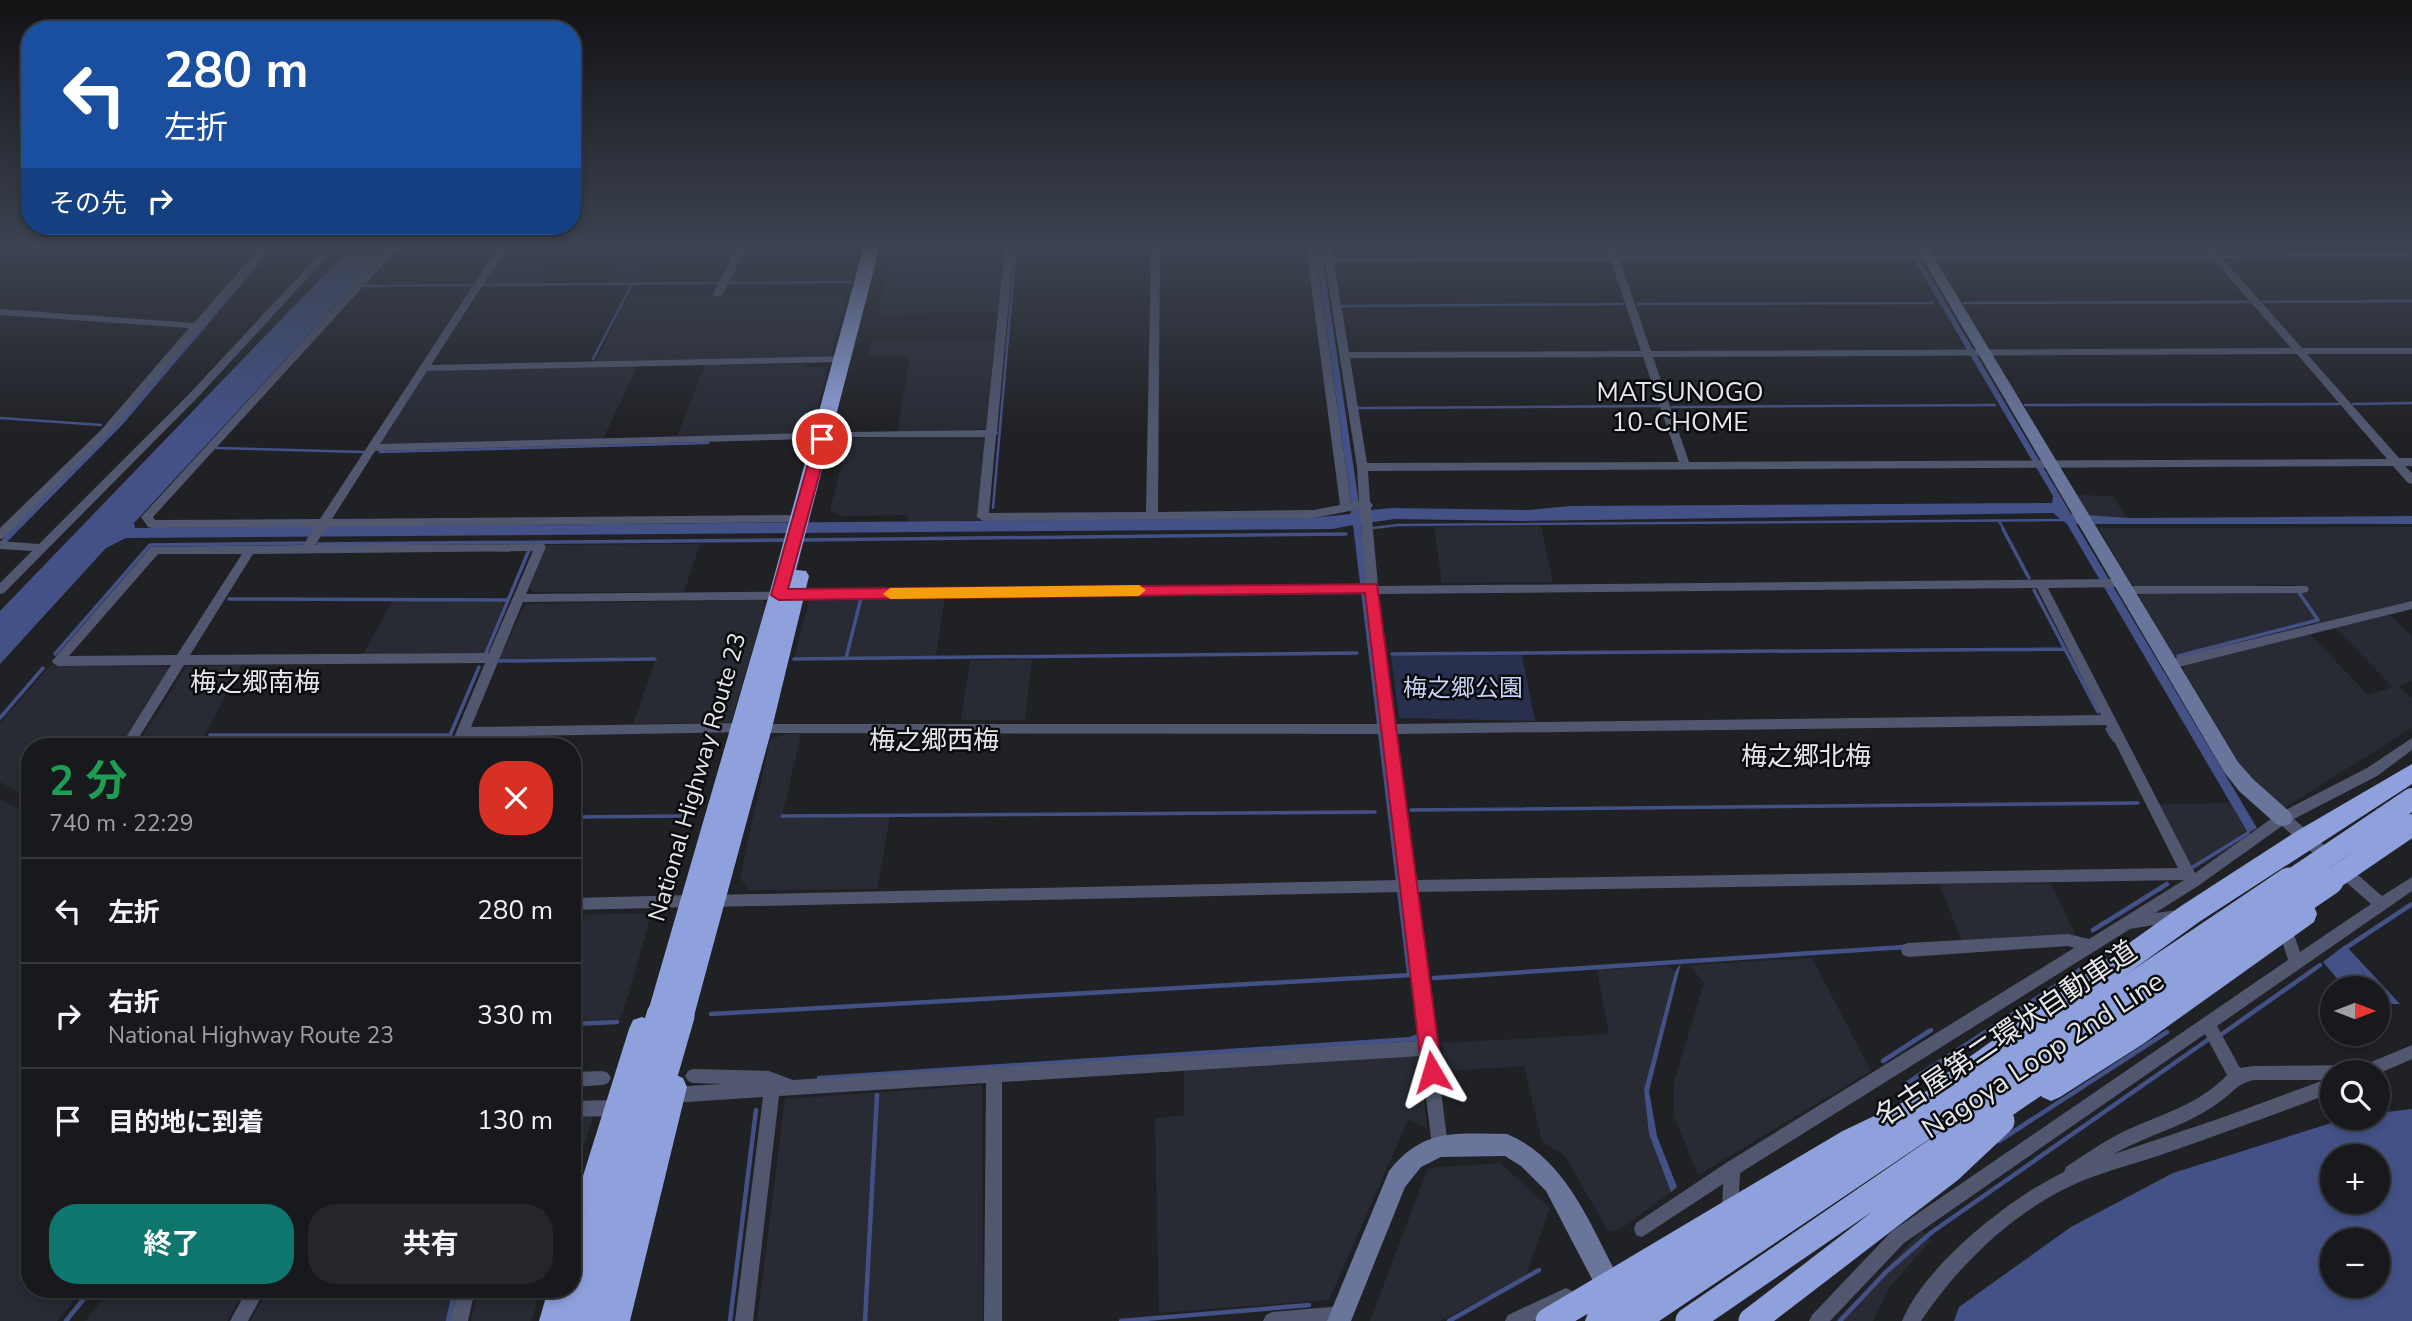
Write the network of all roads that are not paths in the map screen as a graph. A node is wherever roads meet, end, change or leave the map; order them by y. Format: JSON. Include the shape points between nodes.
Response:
{"nodes":[{"id":1,"x":212,"y":308,"type":"edge"},
{"id":2,"x":275,"y":308,"type":"edge"},
{"id":3,"x":339,"y":308,"type":"edge"},
{"id":4,"x":463,"y":308,"type":"edge"},
{"id":5,"x":857,"y":308,"type":"edge"},
{"id":6,"x":866,"y":308,"type":"edge"},
{"id":7,"x":1004,"y":308,"type":"edge"},
{"id":8,"x":1154,"y":308,"type":"edge"},
{"id":9,"x":1319,"y":308,"type":"edge"},
{"id":10,"x":1337,"y":308,"type":"edge"},
{"id":11,"x":1631,"y":308,"type":"edge"},
{"id":12,"x":1952,"y":308,"type":"edge"},
{"id":13,"x":2262,"y":308,"type":"edge"},
{"id":14,"x":0,"y":312,"type":"edge"},
{"id":15,"x":196,"y":326,"type":"junction"},
{"id":16,"x":2299,"y":351,"type":"junction"},
{"id":17,"x":2412,"y":351,"type":"edge"},
{"id":18,"x":1976,"y":353,"type":"junction"},
{"id":19,"x":1647,"y":354,"type":"junction"},
{"id":20,"x":1344,"y":355,"type":"junction"},
{"id":21,"x":844,"y":359,"type":"junction"},
{"id":22,"x":424,"y":368,"type":"junction"},
{"id":23,"x":993,"y":433,"type":"junction"},
{"id":24,"x":849,"y":435,"type":"tunnel mouth"},
{"id":25,"x":809,"y":436,"type":"tunnel mouth"},
{"id":26,"x":373,"y":448,"type":"junction"},
{"id":27,"x":2397,"y":462,"type":"junction"},
{"id":28,"x":2412,"y":462,"type":"edge"},
{"id":29,"x":2043,"y":463,"type":"junction"},
{"id":30,"x":1685,"y":465,"type":"junction"},
{"id":31,"x":1362,"y":467,"type":"junction"},
{"id":32,"x":2412,"y":480,"type":"edge"},
{"id":33,"x":1348,"y":505,"type":"junction"},
{"id":34,"x":1366,"y":506,"type":"junction"},
{"id":35,"x":1152,"y":514,"type":"junction"},
{"id":36,"x":805,"y":520,"type":"junction"},
{"id":37,"x":324,"y":523,"type":"junction"},
{"id":38,"x":1367,"y":525,"type":"joint"},
{"id":39,"x":2,"y":542,"type":"edge"},
{"id":40,"x":310,"y":544,"type":"junction"},
{"id":41,"x":41,"y":548,"type":"junction"},
{"id":42,"x":250,"y":550,"type":"junction"},
{"id":43,"x":2040,"y":583,"type":"junction"},
{"id":44,"x":2099,"y":583,"type":"joint"},
{"id":45,"x":2121,"y":586,"type":"junction"},
{"id":46,"x":1366,"y":588,"type":"junction"},
{"id":47,"x":2303,"y":589,"type":"dead end"},
{"id":48,"x":0,"y":590,"type":"edge"},
{"id":49,"x":787,"y":595,"type":"junction"},
{"id":50,"x":518,"y":598,"type":"junction"},
{"id":51,"x":2412,"y":605,"type":"edge"},
{"id":52,"x":491,"y":658,"type":"junction"},
{"id":53,"x":181,"y":662,"type":"junction"},
{"id":54,"x":2171,"y":664,"type":"junction"},
{"id":55,"x":2110,"y":720,"type":"junction"},
{"id":56,"x":751,"y":728,"type":"junction"},
{"id":57,"x":1384,"y":729,"type":"junction"},
{"id":58,"x":463,"y":732,"type":"junction"},
{"id":59,"x":132,"y":738,"type":"edge"},
{"id":60,"x":460,"y":738,"type":"edge"},
{"id":61,"x":2412,"y":743,"type":"edge"},
{"id":62,"x":2372,"y":772,"type":"junction"},
{"id":63,"x":2412,"y":773,"type":"edge"},
{"id":64,"x":2377,"y":797,"type":"junction"},
{"id":65,"x":2412,"y":799,"type":"edge"},
{"id":66,"x":2283,"y":818,"type":"junction"},
{"id":67,"x":2412,"y":825,"type":"edge"},
{"id":68,"x":2305,"y":838,"type":"junction"},
{"id":69,"x":2412,"y":838,"type":"edge"},
{"id":70,"x":2191,"y":878,"type":"junction"},
{"id":71,"x":2351,"y":879,"type":"junction"},
{"id":72,"x":2412,"y":883,"type":"edge"},
{"id":73,"x":1402,"y":886,"type":"junction"},
{"id":74,"x":702,"y":901,"type":"junction"},
{"id":75,"x":581,"y":904,"type":"edge"},
{"id":76,"x":2382,"y":905,"type":"junction"},
{"id":77,"x":2190,"y":914,"type":"junction"},
{"id":78,"x":2285,"y":928,"type":"junction"},
{"id":79,"x":2115,"y":929,"type":"junction"},
{"id":80,"x":2088,"y":945,"type":"junction"},
{"id":81,"x":1908,"y":950,"type":"dead end"},
{"id":82,"x":2296,"y":963,"type":"junction"},
{"id":83,"x":670,"y":1016,"type":"junction"},
{"id":84,"x":2208,"y":1024,"type":"junction"},
{"id":85,"x":1429,"y":1048,"type":"junction"},
{"id":86,"x":2412,"y":1052,"type":"edge"},
{"id":87,"x":2029,"y":1057,"type":"junction"},
{"id":88,"x":2390,"y":1061,"type":"edge"},
{"id":89,"x":2057,"y":1070,"type":"junction"},
{"id":90,"x":2320,"y":1072,"type":"edge"},
{"id":91,"x":994,"y":1075,"type":"junction"},
{"id":92,"x":693,"y":1076,"type":"dead end"},
{"id":93,"x":2236,"y":1076,"type":"junction"},
{"id":94,"x":603,"y":1078,"type":"dead end"},
{"id":95,"x":581,"y":1079,"type":"edge"},
{"id":96,"x":794,"y":1087,"type":"junction"},
{"id":97,"x":772,"y":1088,"type":"junction"},
{"id":98,"x":2320,"y":1089,"type":"edge"},
{"id":99,"x":672,"y":1095,"type":"junction"},
{"id":100,"x":617,"y":1108,"type":"junction"},
{"id":101,"x":581,"y":1109,"type":"edge"},
{"id":102,"x":1440,"y":1146,"type":"junction"},
{"id":103,"x":1732,"y":1169,"type":"junction"},
{"id":104,"x":2060,"y":1182,"type":"junction"},
{"id":105,"x":581,"y":1228,"type":"edge"},
{"id":106,"x":1642,"y":1229,"type":"dead end"},
{"id":107,"x":1728,"y":1237,"type":"junction"},
{"id":108,"x":1604,"y":1279,"type":"junction"},
{"id":109,"x":581,"y":1282,"type":"edge"},
{"id":110,"x":252,"y":1298,"type":"edge"},
{"id":111,"x":464,"y":1298,"type":"edge"},
{"id":112,"x":561,"y":1298,"type":"edge"},
{"id":113,"x":576,"y":1298,"type":"edge"},
{"id":114,"x":1340,"y":1318,"type":"edge"},
{"id":115,"x":1621,"y":1318,"type":"edge"},
{"id":116,"x":239,"y":1321,"type":"edge"},
{"id":117,"x":459,"y":1321,"type":"edge"},
{"id":118,"x":554,"y":1321,"type":"edge"},
{"id":119,"x":568,"y":1321,"type":"edge"},
{"id":120,"x":593,"y":1321,"type":"edge"},
{"id":121,"x":615,"y":1321,"type":"edge"},
{"id":122,"x":744,"y":1321,"type":"edge"},
{"id":123,"x":993,"y":1321,"type":"edge"},
{"id":124,"x":1272,"y":1321,"type":"edge"},
{"id":125,"x":1514,"y":1321,"type":"edge"},
{"id":126,"x":1549,"y":1321,"type":"edge"},
{"id":127,"x":1689,"y":1321,"type":"edge"},
{"id":128,"x":1705,"y":1321,"type":"edge"},
{"id":129,"x":1752,"y":1321,"type":"edge"},
{"id":130,"x":1818,"y":1321,"type":"edge"},
{"id":131,"x":1911,"y":1321,"type":"edge"}],
"edges":[{"from":1,"to":15,"type":"street"},
{"from":2,"to":41,"type":"street"},
{"from":3,"to":37,"type":"street","via":[[147,517],[152,524]]},
{"from":4,"to":22,"type":"street"},
{"from":5,"to":21,"type":"highway","name":"National Highway Route 23"},
{"from":6,"to":36,"type":"highway","name":"National Highway Route 23"},
{"from":7,"to":23,"type":"street"},
{"from":8,"to":35,"type":"street"},
{"from":9,"to":33,"type":"street"},
{"from":10,"to":20,"type":"street"},
{"from":11,"to":19,"type":"street"},
{"from":12,"to":18,"type":"street"},
{"from":13,"to":16,"type":"street"},
{"from":14,"to":15,"type":"street"},
{"from":15,"to":39,"type":"street"},
{"from":16,"to":17,"type":"street"},
{"from":16,"to":18,"type":"street"},
{"from":16,"to":27,"type":"street"},
{"from":18,"to":19,"type":"street"},
{"from":18,"to":29,"type":"street"},
{"from":19,"to":20,"type":"street"},
{"from":19,"to":30,"type":"street"},
{"from":20,"to":31,"type":"street"},
{"from":21,"to":22,"type":"street"},
{"from":21,"to":36,"type":"highway","name":"National Highway Route 23"},
{"from":22,"to":26,"type":"street"},
{"from":23,"to":24,"type":"street"},
{"from":23,"to":35,"type":"street","via":[[983,517]]},
{"from":25,"to":26,"type":"street"},
{"from":26,"to":37,"type":"street"},
{"from":27,"to":28,"type":"street"},
{"from":27,"to":29,"type":"street"},
{"from":27,"to":32,"type":"street"},
{"from":29,"to":30,"type":"street"},
{"from":29,"to":45,"type":"street","via":[[2084,519]]},
{"from":30,"to":31,"type":"street"},
{"from":31,"to":34,"type":"street"},
{"from":33,"to":34,"type":"street"},
{"from":33,"to":35,"type":"street","via":[[1314,514]]},
{"from":34,"to":38,"type":"street"},
{"from":36,"to":37,"type":"street"},
{"from":36,"to":49,"type":"highway","name":"National Highway Route 23"},
{"from":37,"to":40,"type":"street"},
{"from":38,"to":46,"type":"street"},
{"from":39,"to":41,"type":"street"},
{"from":40,"to":42,"type":"street"},
{"from":40,"to":50,"type":"street","via":[[540,547]]},
{"from":41,"to":48,"type":"street"},
{"from":42,"to":53,"type":"street"},
{"from":42,"to":53,"type":"street","via":[[155,550],[58,661]]},
{"from":43,"to":44,"type":"street"},
{"from":43,"to":46,"type":"street"},
{"from":43,"to":55,"type":"street"},
{"from":44,"to":45,"type":"street"},
{"from":45,"to":47,"type":"street"},
{"from":45,"to":54,"type":"street"},
{"from":46,"to":49,"type":"street"},
{"from":46,"to":57,"type":"street"},
{"from":49,"to":50,"type":"street"},
{"from":49,"to":56,"type":"highway","name":"National Highway Route 23"},
{"from":50,"to":52,"type":"street"},
{"from":51,"to":54,"type":"street"},
{"from":52,"to":53,"type":"street"},
{"from":52,"to":58,"type":"street"},
{"from":53,"to":59,"type":"street"},
{"from":54,"to":66,"type":"street","via":[[2231,767]]},
{"from":55,"to":57,"type":"street"},
{"from":55,"to":70,"type":"street"},
{"from":56,"to":57,"type":"street"},
{"from":56,"to":58,"type":"street"},
{"from":56,"to":74,"type":"highway","name":"National Highway Route 23"},
{"from":57,"to":73,"type":"street"},
{"from":58,"to":60,"type":"street"},
{"from":61,"to":62,"type":"street"},
{"from":62,"to":64,"type":"street"},
{"from":62,"to":66,"type":"street"},
{"from":63,"to":64,"type":"highway","name":"Nagoya Loop 2nd Line"},
{"from":64,"to":68,"type":"highway","name":"Nagoya Loop 2nd Line"},
{"from":65,"to":87,"type":"highway","name":"名古屋第二環状自動車道","bridge":true},
{"from":66,"to":68,"type":"street"},
{"from":66,"to":70,"type":"street"},
{"from":67,"to":89,"type":"highway","bridge":true},
{"from":68,"to":71,"type":"street"},
{"from":68,"to":77,"type":"highway","name":"Nagoya Loop 2nd Line"},
{"from":69,"to":71,"type":"highway","name":"Nagoya Loop 2nd Line"},
{"from":70,"to":73,"type":"street"},
{"from":70,"to":79,"type":"street"},
{"from":71,"to":76,"type":"street"},
{"from":71,"to":78,"type":"highway","name":"Nagoya Loop 2nd Line"},
{"from":72,"to":76,"type":"street"},
{"from":73,"to":74,"type":"street"},
{"from":73,"to":85,"type":"street"},
{"from":74,"to":75,"type":"street"},
{"from":74,"to":83,"type":"highway","name":"National Highway Route 23"},
{"from":74,"to":99,"type":"highway","via":[[710,947]]},
{"from":74,"to":100,"type":"highway","via":[[647,1016]]},
{"from":76,"to":82,"type":"street"},
{"from":77,"to":79,"type":"street"},
{"from":77,"to":107,"type":"highway","name":"Nagoya Loop 2nd Line","via":[[1903,1120]]},
{"from":78,"to":82,"type":"street"},
{"from":78,"to":128,"type":"highway","name":"Nagoya Loop 2nd Line","via":[[2134,1035],[1980,1133]]},
{"from":79,"to":80,"type":"street"},
{"from":80,"to":81,"type":"street","via":[[2068,940]]},
{"from":80,"to":103,"type":"street"},
{"from":82,"to":84,"type":"street"},
{"from":83,"to":109,"type":"highway","name":"National Highway Route 23","bridge":true},
{"from":83,"to":120,"type":"highway","name":"National Highway Route 23","bridge":true},
{"from":84,"to":93,"type":"street"},
{"from":84,"to":130,"type":"street","via":[[1898,1237]]},
{"from":85,"to":91,"type":"street"},
{"from":85,"to":102,"type":"street"},
{"from":86,"to":88,"type":"street"},
{"from":87,"to":115,"type":"highway","name":"名古屋第二環状自動車道","bridge":true},
{"from":87,"to":126,"type":"highway","bridge":true,"via":[[1847,1144]]},
{"from":89,"to":127,"type":"highway","bridge":true},
{"from":89,"to":129,"type":"highway","bridge":true,"via":[[1950,1169]]},
{"from":90,"to":93,"type":"street"},
{"from":91,"to":96,"type":"street"},
{"from":91,"to":123,"type":"street"},
{"from":92,"to":96,"type":"street","via":[[769,1078]]},
{"from":93,"to":104,"type":"street","via":[[2225,1090],[2197,1107],[2116,1143]]},
{"from":94,"to":95,"type":"street"},
{"from":96,"to":97,"type":"street"},
{"from":97,"to":99,"type":"street"},
{"from":97,"to":122,"type":"street"},
{"from":98,"to":104,"type":"street"},
{"from":99,"to":121,"type":"highway"},
{"from":100,"to":101,"type":"street"},
{"from":100,"to":105,"type":"highway"},
{"from":102,"to":108,"type":"street","via":[[1507,1145],[1529,1158],[1554,1183]]},
{"from":102,"to":114,"type":"street","via":[[1413,1159],[1397,1179]]},
{"from":103,"to":106,"type":"street"},
{"from":103,"to":107,"type":"street"},
{"from":104,"to":131,"type":"street","via":[[2020,1207],[1956,1263]]},
{"from":107,"to":115,"type":"highway","name":"Nagoya Loop 2nd Line"},
{"from":108,"to":115,"type":"street"},
{"from":108,"to":125,"type":"street"},
{"from":110,"to":116,"type":"street"},
{"from":111,"to":117,"type":"street"},
{"from":112,"to":118,"type":"highway"},
{"from":113,"to":119,"type":"highway","name":"National Highway Route 23","bridge":true},
{"from":114,"to":124,"type":"street"}]}
